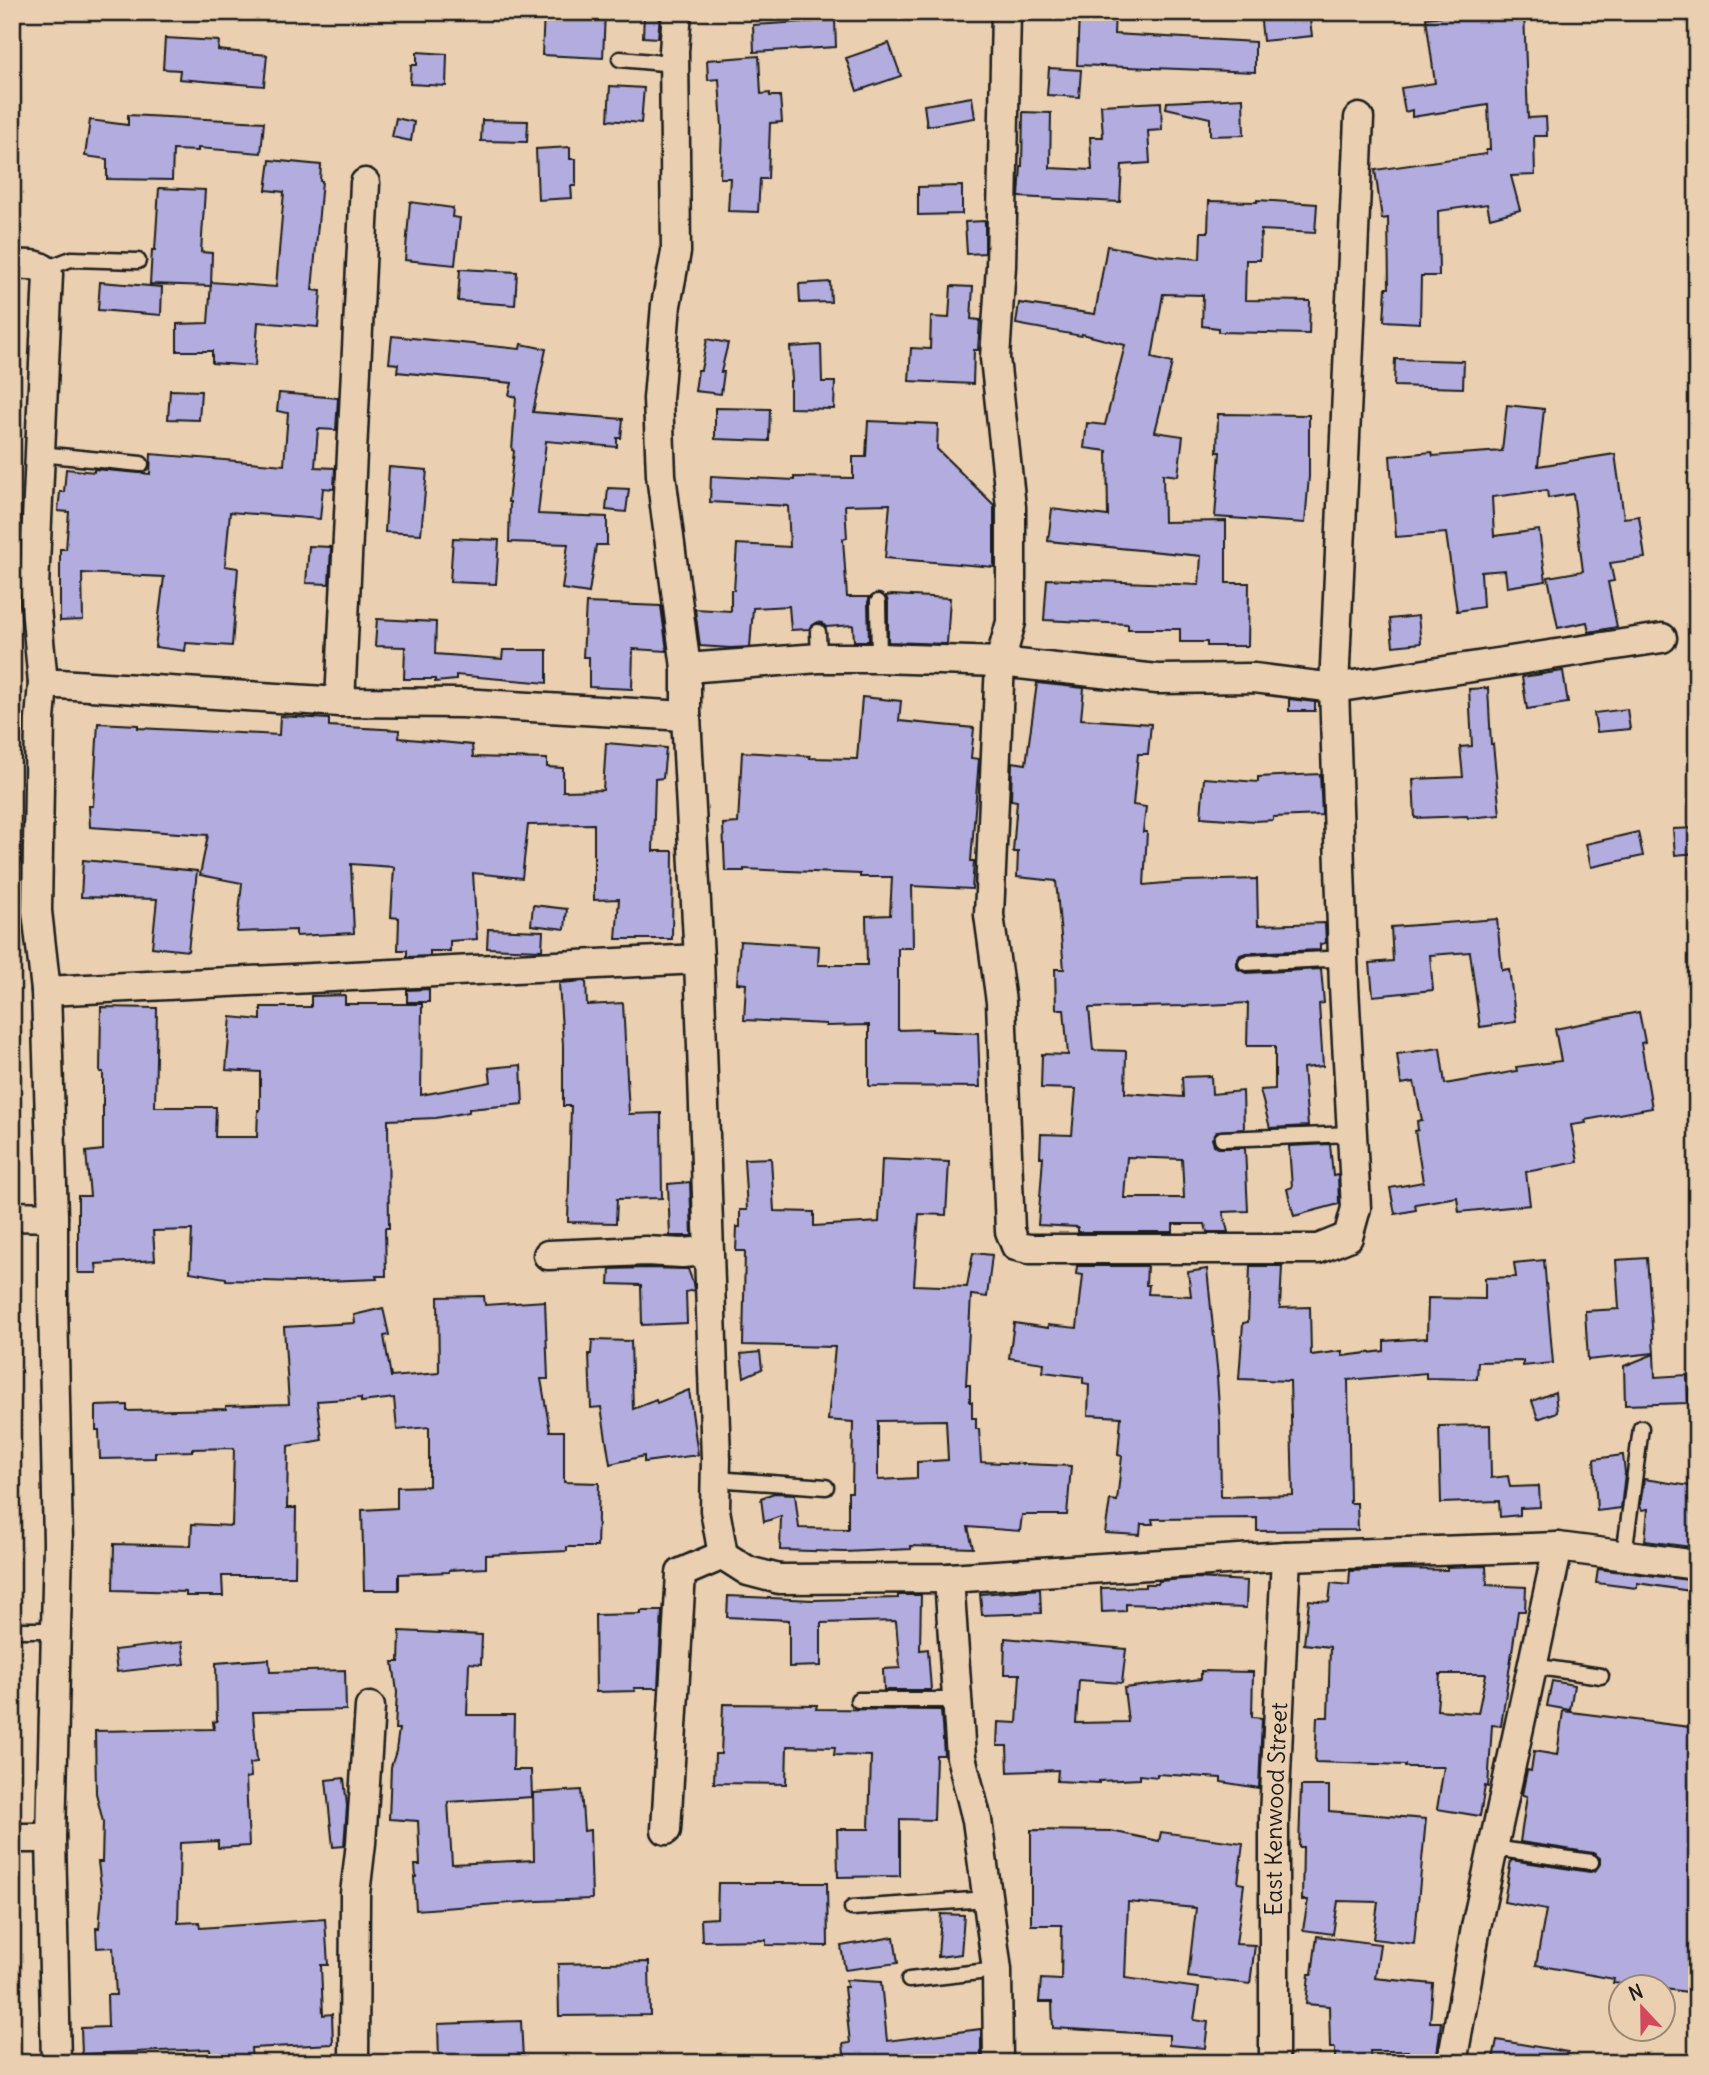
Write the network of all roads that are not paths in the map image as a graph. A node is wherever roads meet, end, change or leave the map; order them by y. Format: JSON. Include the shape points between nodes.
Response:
{"nodes":[{"id":1,"x":677,"y":12,"type":"edge"},
{"id":2,"x":1006,"y":12,"type":"edge"},
{"id":3,"x":621,"y":59,"type":"dead end"},
{"id":4,"x":674,"y":64,"type":"junction"},
{"id":5,"x":1359,"y":118,"type":"dead end"},
{"id":6,"x":365,"y":183,"type":"dead end"},
{"id":7,"x":138,"y":261,"type":"dead end"},
{"id":8,"x":12,"y":265,"type":"edge"},
{"id":9,"x":45,"y":269,"type":"junction"},
{"id":10,"x":40,"y":454,"type":"junction"},
{"id":11,"x":141,"y":464,"type":"dead end"},
{"id":12,"x":23,"y":585,"type":"edge"},
{"id":13,"x":878,"y":602,"type":"dead end"},
{"id":14,"x":1662,"y":638,"type":"dead end"},
{"id":15,"x":879,"y":658,"type":"junction"},
{"id":16,"x":1000,"y":663,"type":"junction"},
{"id":17,"x":686,"y":668,"type":"junction"},
{"id":18,"x":43,"y":683,"type":"junction"},
{"id":19,"x":1334,"y":688,"type":"junction"},
{"id":20,"x":340,"y":702,"type":"junction"},
{"id":21,"x":686,"y":716,"type":"junction"},
{"id":22,"x":24,"y":911,"type":"edge"},
{"id":23,"x":699,"y":959,"type":"junction"},
{"id":24,"x":1343,"y":961,"type":"junction"},
{"id":25,"x":1246,"y":963,"type":"dead end"},
{"id":26,"x":46,"y":991,"type":"junction"},
{"id":27,"x":1352,"y":1133,"type":"junction"},
{"id":28,"x":1222,"y":1139,"type":"dead end"},
{"id":29,"x":12,"y":1216,"type":"edge"},
{"id":30,"x":53,"y":1217,"type":"junction"},
{"id":31,"x":708,"y":1251,"type":"junction"},
{"id":32,"x":548,"y":1255,"type":"dead end"},
{"id":33,"x":1641,"y":1428,"type":"dead end"},
{"id":34,"x":715,"y":1479,"type":"junction"},
{"id":35,"x":826,"y":1488,"type":"dead end"},
{"id":36,"x":1558,"y":1547,"type":"junction"},
{"id":37,"x":723,"y":1555,"type":"junction"},
{"id":38,"x":1624,"y":1555,"type":"junction"},
{"id":39,"x":1286,"y":1556,"type":"junction"},
{"id":40,"x":1697,"y":1565,"type":"edge"},
{"id":41,"x":949,"y":1578,"type":"junction"},
{"id":42,"x":12,"y":1630,"type":"edge"},
{"id":43,"x":57,"y":1630,"type":"junction"},
{"id":44,"x":1532,"y":1667,"type":"junction"},
{"id":45,"x":1601,"y":1676,"type":"dead end"},
{"id":46,"x":858,"y":1700,"type":"dead end"},
{"id":47,"x":956,"y":1700,"type":"junction"},
{"id":48,"x":370,"y":1707,"type":"dead end"},
{"id":49,"x":666,"y":1830,"type":"dead end"},
{"id":50,"x":12,"y":1838,"type":"edge"},
{"id":51,"x":51,"y":1838,"type":"junction"},
{"id":52,"x":1493,"y":1848,"type":"junction"},
{"id":53,"x":1591,"y":1861,"type":"dead end"},
{"id":54,"x":988,"y":1899,"type":"junction"},
{"id":55,"x":852,"y":1908,"type":"dead end"},
{"id":56,"x":997,"y":1970,"type":"junction"},
{"id":57,"x":909,"y":1980,"type":"dead end"},
{"id":58,"x":56,"y":2063,"type":"edge"},
{"id":59,"x":354,"y":2063,"type":"edge"},
{"id":60,"x":998,"y":2063,"type":"edge"},
{"id":61,"x":1274,"y":2063,"type":"edge"},
{"id":62,"x":1452,"y":2063,"type":"edge"}],
"edges":[{"from":1,"to":4,"type":"street"},
{"from":2,"to":16,"type":"street","via":[[995,358],[1011,507],[1011,622]]},
{"from":3,"to":4,"type":"lane"},
{"from":4,"to":17,"type":"street","via":[[676,252],[658,399],[661,475]]},
{"from":5,"to":19,"type":"street"},
{"from":6,"to":20,"type":"street"},
{"from":7,"to":9,"type":"lane","via":[[71,259]]},
{"from":8,"to":9,"type":"street"},
{"from":9,"to":10,"type":"street"},
{"from":10,"to":11,"type":"lane"},
{"from":10,"to":12,"type":"street"},
{"from":12,"to":18,"type":"street"},
{"from":13,"to":15,"type":"lane"},
{"from":14,"to":19,"type":"street"},
{"from":15,"to":16,"type":"street"},
{"from":15,"to":17,"type":"street","via":[[819,645]]},
{"from":16,"to":19,"type":"street","via":[[1157,679],[1254,678]]},
{"from":16,"to":27,"type":"street","via":[[989,915],[1001,1002],[1010,1231],[1016,1246],[1028,1250],[1318,1250],[1348,1237],[1356,1208]]},
{"from":17,"to":21,"type":"street"},
{"from":18,"to":20,"type":"street"},
{"from":18,"to":22,"type":"street"},
{"from":19,"to":24,"type":"street"},
{"from":20,"to":21,"type":"street","via":[[462,703]]},
{"from":21,"to":23,"type":"street"},
{"from":22,"to":26,"type":"street"},
{"from":23,"to":26,"type":"street"},
{"from":23,"to":31,"type":"street"},
{"from":24,"to":25,"type":"lane"},
{"from":24,"to":27,"type":"street"},
{"from":26,"to":30,"type":"street"},
{"from":27,"to":28,"type":"lane"},
{"from":29,"to":30,"type":"street"},
{"from":30,"to":43,"type":"street"},
{"from":31,"to":32,"type":"street"},
{"from":31,"to":34,"type":"street"},
{"from":33,"to":38,"type":"lane"},
{"from":34,"to":35,"type":"lane"},
{"from":34,"to":37,"type":"street"},
{"from":36,"to":38,"type":"street"},
{"from":36,"to":39,"type":"street"},
{"from":36,"to":44,"type":"street"},
{"from":37,"to":41,"type":"street","via":[[748,1571],[779,1579]]},
{"from":37,"to":49,"type":"street","via":[[681,1573]]},
{"from":38,"to":40,"type":"street"},
{"from":39,"to":41,"type":"street"},
{"from":39,"to":61,"type":"street","name":"East Kenwood Street","via":[[1274,1817]]},
{"from":41,"to":47,"type":"street"},
{"from":42,"to":43,"type":"lane"},
{"from":43,"to":51,"type":"street"},
{"from":44,"to":45,"type":"lane"},
{"from":44,"to":52,"type":"street"},
{"from":46,"to":47,"type":"lane"},
{"from":47,"to":54,"type":"street","via":[[961,1757],[977,1820]]},
{"from":48,"to":59,"type":"street","via":[[355,1894]]},
{"from":50,"to":51,"type":"street"},
{"from":51,"to":58,"type":"street"},
{"from":52,"to":53,"type":"lane"},
{"from":52,"to":62,"type":"street"},
{"from":54,"to":55,"type":"lane"},
{"from":54,"to":56,"type":"street"},
{"from":56,"to":57,"type":"lane"},
{"from":56,"to":60,"type":"street"}]}
